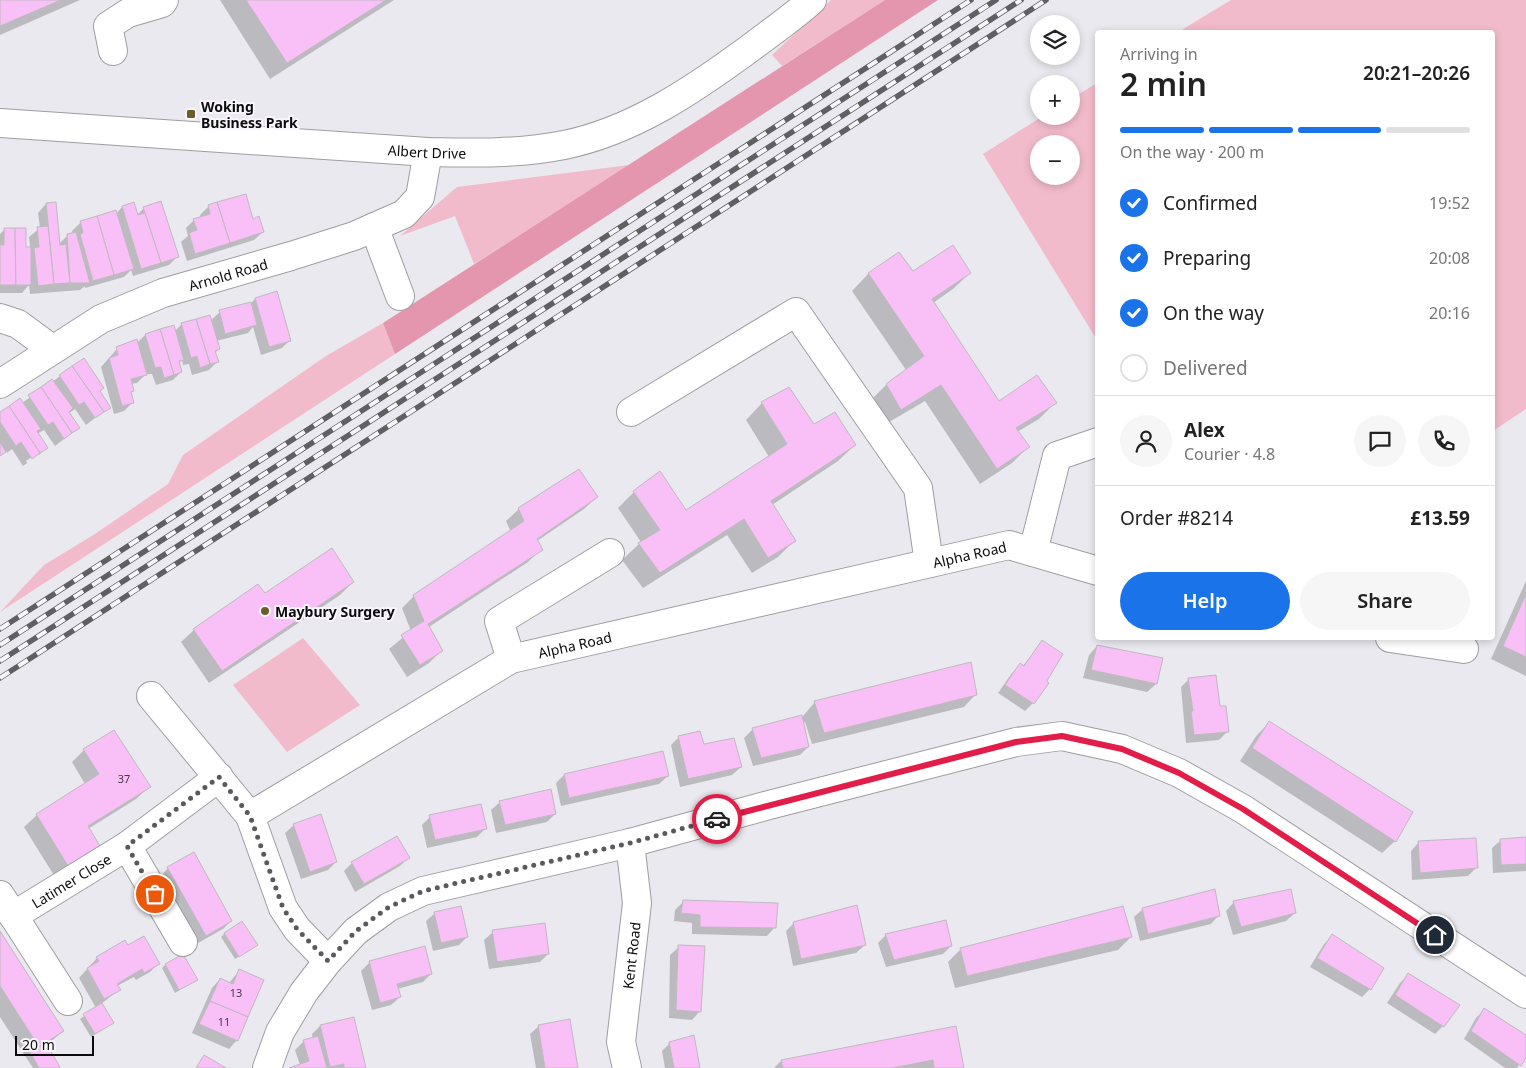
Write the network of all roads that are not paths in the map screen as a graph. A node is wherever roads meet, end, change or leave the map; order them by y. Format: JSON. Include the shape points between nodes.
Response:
{"nodes":[{"id":1,"x":164,"y":0,"type":"edge"},
{"id":2,"x":798,"y":5,"type":"edge"},
{"id":3,"x":113,"y":51,"type":"dead end"},
{"id":4,"x":0,"y":123,"type":"edge"},
{"id":5,"x":428,"y":152,"type":"junction"},
{"id":6,"x":374,"y":227,"type":"junction"},
{"id":7,"x":400,"y":296,"type":"dead end"},
{"id":8,"x":0,"y":318,"type":"edge"},
{"id":9,"x":52,"y":349,"type":"junction"},
{"id":10,"x":0,"y":384,"type":"edge"},
{"id":11,"x":631,"y":412,"type":"dead end"},
{"id":12,"x":1095,"y":443,"type":"edge"},
{"id":13,"x":1033,"y":552,"type":"junction"},
{"id":14,"x":610,"y":553,"type":"dead end"},
{"id":15,"x":929,"y":563,"type":"junction"},
{"id":16,"x":1095,"y":570,"type":"edge"},
{"id":17,"x":1403,"y":640,"type":"edge"},
{"id":18,"x":1464,"y":649,"type":"dead end"},
{"id":19,"x":511,"y":659,"type":"junction"},
{"id":20,"x":150,"y":696,"type":"dead end"},
{"id":21,"x":219,"y":777,"type":"junction"},
{"id":22,"x":250,"y":816,"type":"junction"},
{"id":23,"x":630,"y":843,"type":"junction"},
{"id":24,"x":127,"y":846,"type":"junction"},
{"id":25,"x":7,"y":905,"type":"edge"},
{"id":26,"x":183,"y":942,"type":"dead end"},
{"id":27,"x":328,"y":961,"type":"junction"},
{"id":28,"x":1526,"y":994,"type":"edge"},
{"id":29,"x":68,"y":1002,"type":"dead end"},
{"id":30,"x":267,"y":1068,"type":"edge"},
{"id":31,"x":627,"y":1068,"type":"edge"}],
"edges":[{"from":1,"to":3,"type":"street","via":[[128,13],[108,26]]},
{"from":2,"to":5,"type":"street","name":"Albert Drive","via":[[716,73],[655,111],[597,136],[565,145],[512,153]]},
{"from":4,"to":5,"type":"street","name":"Albert Drive"},
{"from":5,"to":6,"type":"street","name":"Arnold Road","via":[[420,197],[404,214]]},
{"from":6,"to":7,"type":"street"},
{"from":6,"to":9,"type":"street","name":"Arnold Road","via":[[291,256],[162,293],[101,319]]},
{"from":8,"to":9,"type":"street","via":[[18,324]]},
{"from":9,"to":10,"type":"street","name":"Arnold Road"},
{"from":11,"to":15,"type":"street","via":[[796,312],[918,488]]},
{"from":12,"to":13,"type":"street","via":[[1057,456]]},
{"from":13,"to":15,"type":"street","name":"Alpha Road","via":[[1009,545]]},
{"from":13,"to":16,"type":"street","name":"Alpha Road"},
{"from":14,"to":19,"type":"street","via":[[499,621]]},
{"from":15,"to":19,"type":"street","name":"Alpha Road"},
{"from":17,"to":18,"type":"street"},
{"from":19,"to":22,"type":"street","name":"Alpha Road"},
{"from":20,"to":21,"type":"street"},
{"from":21,"to":22,"type":"street"},
{"from":21,"to":24,"type":"street","name":"Latimer Close"},
{"from":22,"to":27,"type":"street","via":[[283,908],[297,929]]},
{"from":23,"to":27,"type":"street","via":[[423,891],[389,907],[356,931]]},
{"from":23,"to":28,"type":"street","via":[[769,804],[1016,742],[1062,736],[1122,749],[1186,777],[1243,809]]},
{"from":23,"to":31,"type":"street","name":"Kent Road","via":[[637,903],[621,1042]]},
{"from":24,"to":25,"type":"street","name":"Latimer Close"},
{"from":24,"to":26,"type":"street"},
{"from":25,"to":29,"type":"street","name":"Latimer Close"},
{"from":27,"to":30,"type":"street","via":[[304,992],[280,1032]]}]}
